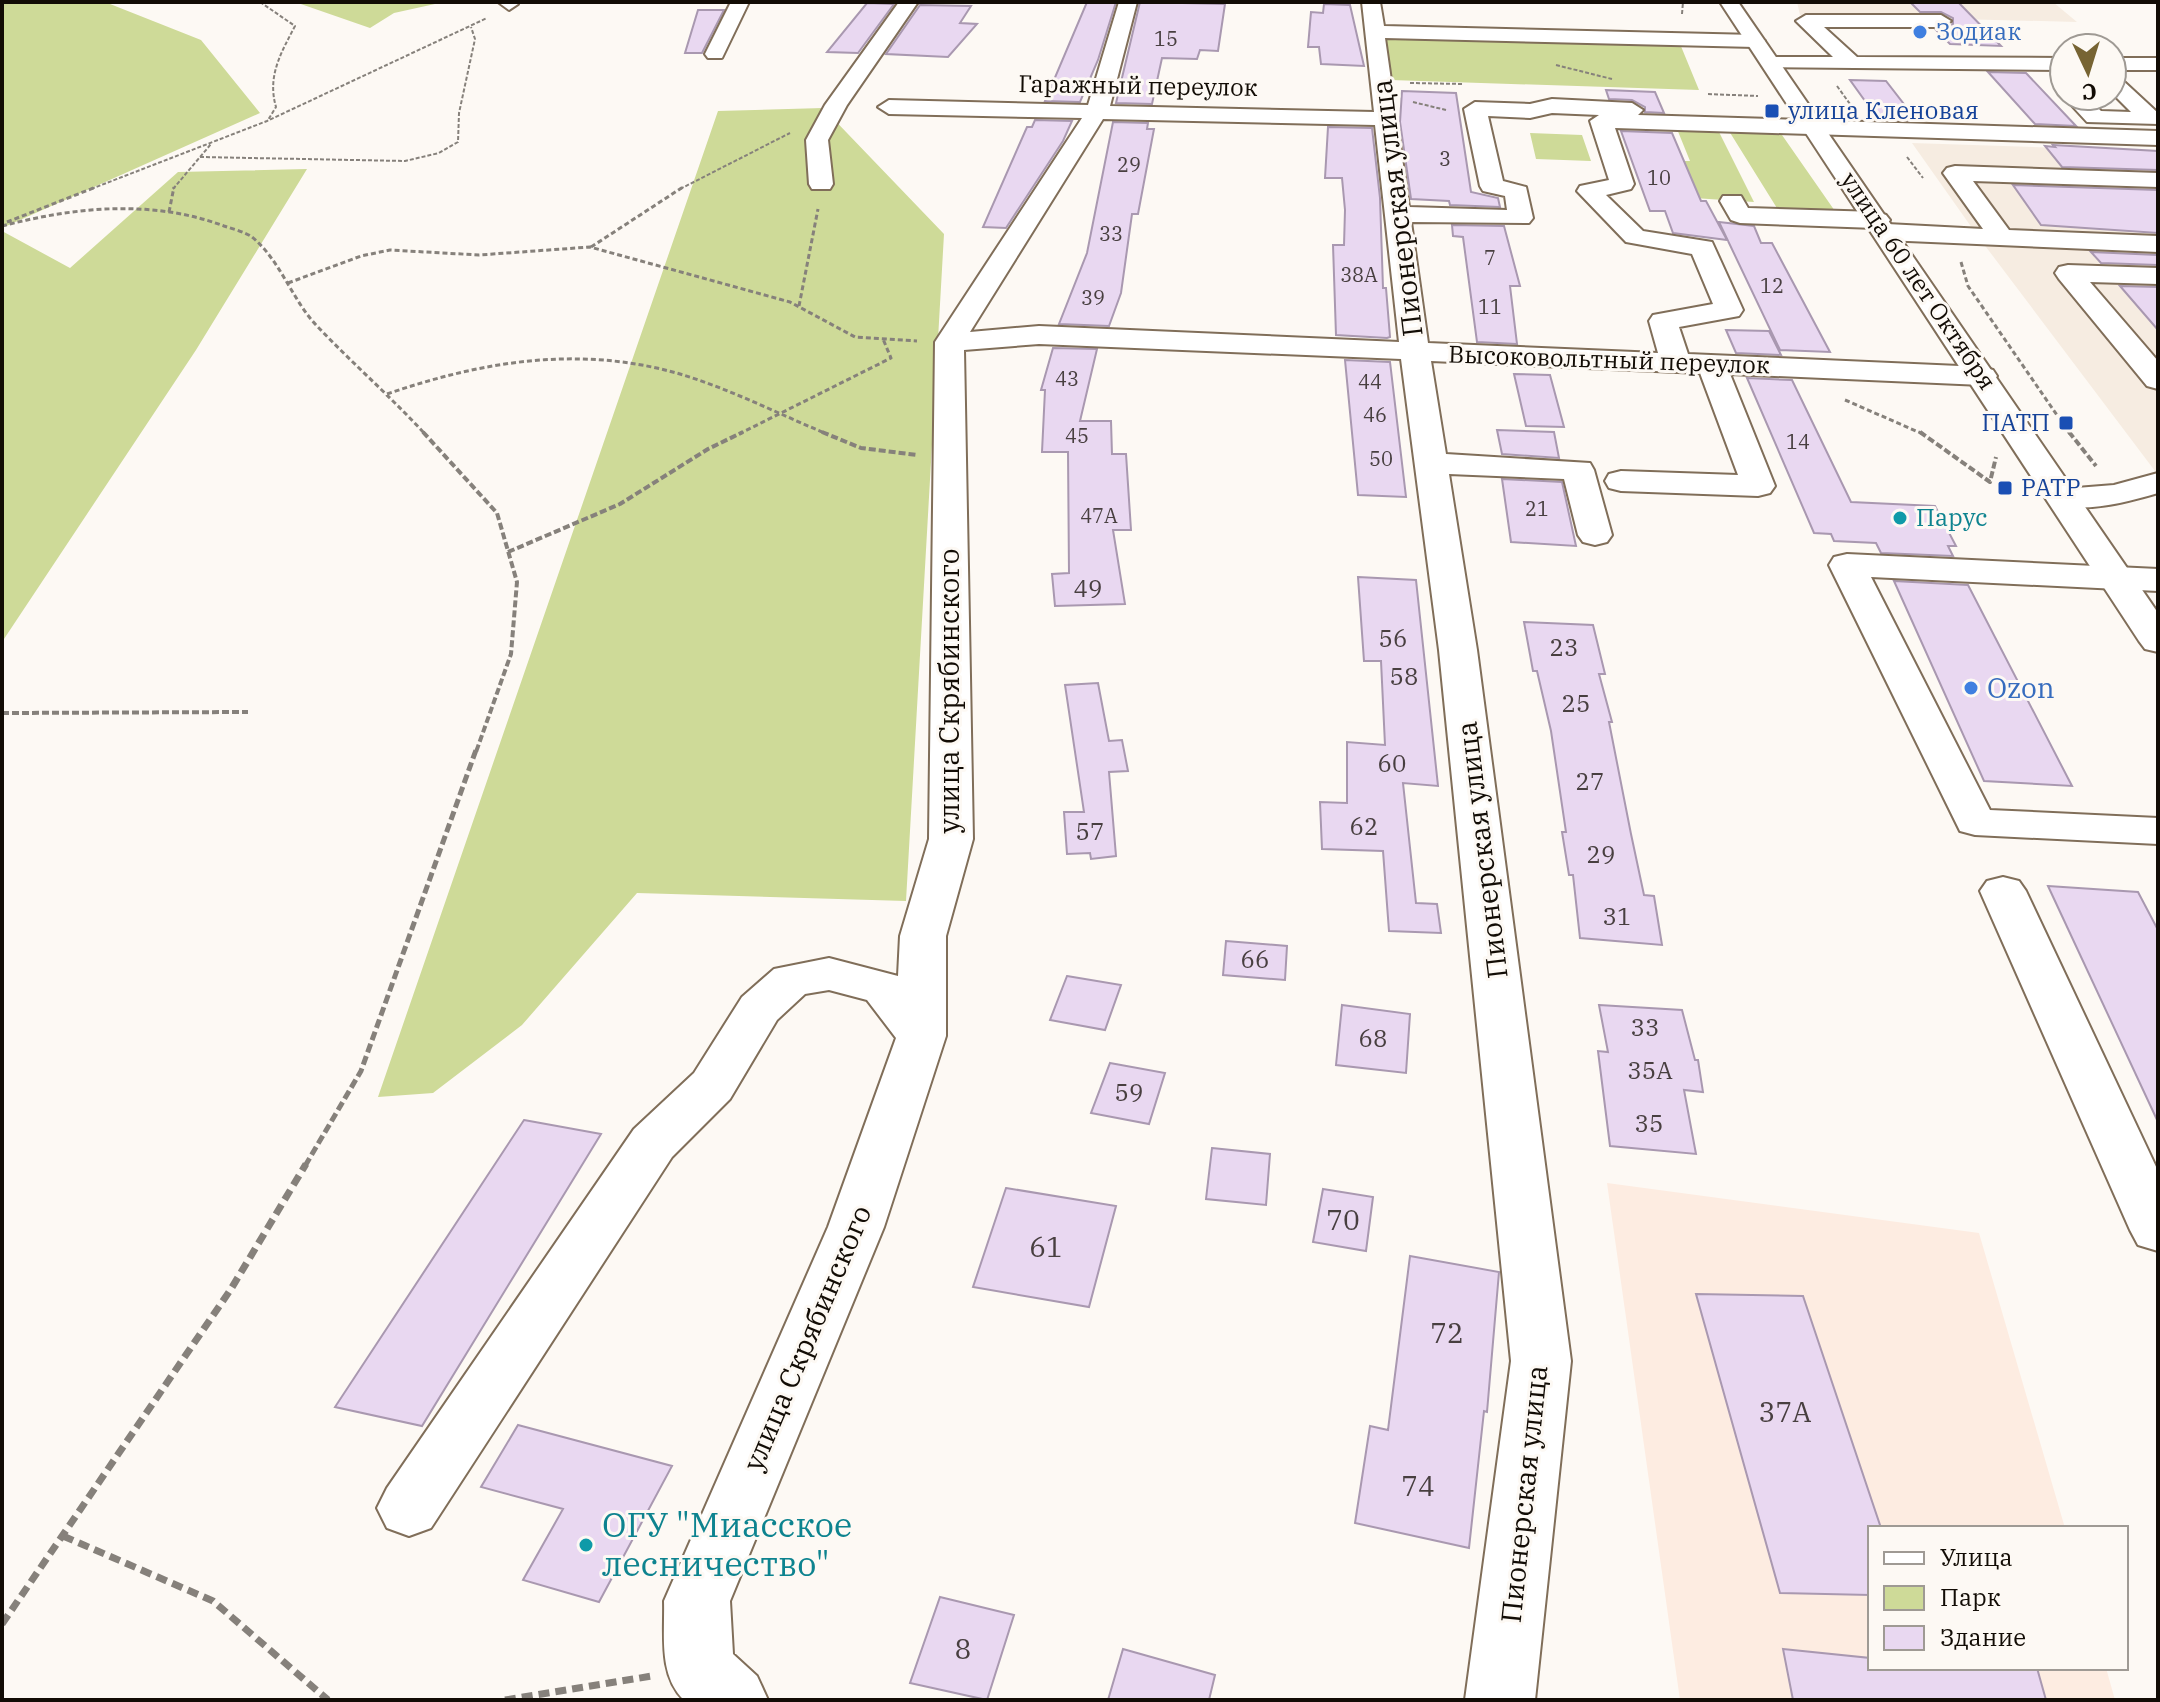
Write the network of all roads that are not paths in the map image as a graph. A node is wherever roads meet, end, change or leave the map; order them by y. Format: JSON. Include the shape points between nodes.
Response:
{"nodes":[{"id":1,"x":740,"y":2,"type":"edge"},
{"id":2,"x":909,"y":2,"type":"edge"},
{"id":3,"x":1128,"y":2,"type":"edge"},
{"id":4,"x":1729,"y":2,"type":"edge"},
{"id":5,"x":1847,"y":2,"type":"edge"},
{"id":6,"x":1373,"y":17,"type":"edge"},
{"id":7,"x":1806,"y":21,"type":"junction"},
{"id":8,"x":1941,"y":21,"type":"dead end"},
{"id":9,"x":1755,"y":41,"type":"junction"},
{"id":10,"x":1941,"y":45,"type":"dead end"},
{"id":11,"x":715,"y":54,"type":"dead end"},
{"id":12,"x":2048,"y":59,"type":"edge"},
{"id":13,"x":1771,"y":63,"type":"junction"},
{"id":14,"x":1851,"y":63,"type":"junction"},
{"id":15,"x":1912,"y":64,"type":"junction"},
{"id":16,"x":1959,"y":64,"type":"junction"},
{"id":17,"x":2128,"y":64,"type":"edge"},
{"id":18,"x":2158,"y":64,"type":"edge"},
{"id":19,"x":1929,"y":86,"type":"dead end"},
{"id":20,"x":2128,"y":98,"type":"edge"},
{"id":21,"x":1384,"y":104,"type":"junction"},
{"id":22,"x":889,"y":107,"type":"dead end"},
{"id":23,"x":1098,"y":110,"type":"junction"},
{"id":24,"x":2090,"y":112,"type":"edge"},
{"id":25,"x":1477,"y":119,"type":"junction"},
{"id":26,"x":1601,"y":121,"type":"junction"},
{"id":27,"x":1650,"y":122,"type":"junction"},
{"id":28,"x":1814,"y":128,"type":"junction"},
{"id":29,"x":2156,"y":128,"type":"edge"},
{"id":30,"x":2158,"y":180,"type":"edge"},
{"id":31,"x":821,"y":184,"type":"road end"},
{"id":32,"x":1732,"y":201,"type":"dead end"},
{"id":33,"x":1398,"y":214,"type":"junction"},
{"id":34,"x":1881,"y":226,"type":"junction"},
{"id":35,"x":2001,"y":236,"type":"junction"},
{"id":36,"x":2158,"y":244,"type":"edge"},
{"id":37,"x":2158,"y":276,"type":"edge"},
{"id":38,"x":949,"y":342,"type":"junction"},
{"id":39,"x":1415,"y":352,"type":"junction"},
{"id":40,"x":1676,"y":363,"type":"junction"},
{"id":41,"x":1712,"y":365,"type":"junction"},
{"id":42,"x":1982,"y":376,"type":"junction"},
{"id":43,"x":2158,"y":380,"type":"edge"},
{"id":44,"x":1431,"y":463,"type":"junction"},
{"id":45,"x":1621,"y":481,"type":"dead end"},
{"id":46,"x":2142,"y":487,"type":"edge"},
{"id":47,"x":2063,"y":497,"type":"junction"},
{"id":48,"x":1595,"y":535,"type":"dead end"},
{"id":49,"x":2117,"y":578,"type":"junction"},
{"id":50,"x":2158,"y":580,"type":"edge"},
{"id":51,"x":2158,"y":641,"type":"edge"},
{"id":52,"x":2158,"y":831,"type":"edge"},
{"id":53,"x":2003,"y":891,"type":"dead end"},
{"id":54,"x":921,"y":1036,"type":"junction"},
{"id":55,"x":2158,"y":1230,"type":"edge"},
{"id":56,"x":409,"y":1508,"type":"dead end"},
{"id":57,"x":717,"y":1684,"type":"edge"},
{"id":58,"x":1500,"y":1700,"type":"edge"}],
"edges":[{"from":1,"to":11,"type":"street"},
{"from":2,"to":31,"type":"street","via":[[817,140]]},
{"from":3,"to":23,"type":"street"},
{"from":4,"to":9,"type":"street","name":"улица 60 лет Октября"},
{"from":5,"to":7,"type":"street"},
{"from":6,"to":9,"type":"street"},
{"from":6,"to":21,"type":"street","name":"Пионерская улица"},
{"from":7,"to":8,"type":"street"},
{"from":7,"to":14,"type":"street"},
{"from":9,"to":13,"type":"street","name":"улица 60 лет Октября"},
{"from":10,"to":16,"type":"street"},
{"from":12,"to":16,"type":"street"},
{"from":13,"to":14,"type":"street"},
{"from":13,"to":28,"type":"street","name":"улица 60 лет Октября"},
{"from":14,"to":15,"type":"street"},
{"from":15,"to":16,"type":"street"},
{"from":15,"to":19,"type":"street"},
{"from":17,"to":18,"type":"street"},
{"from":20,"to":29,"type":"street"},
{"from":21,"to":23,"type":"street","name":"Гаражный переулок"},
{"from":21,"to":33,"type":"street","name":"Пионерская улица"},
{"from":22,"to":23,"type":"street","name":"Гаражный переулок"},
{"from":23,"to":38,"type":"street"},
{"from":24,"to":29,"type":"street"},
{"from":25,"to":26,"type":"street"},
{"from":25,"to":27,"type":"street","via":[[1475,109],[1530,111],[1552,106],[1640,110]]},
{"from":25,"to":33,"type":"street","via":[[1492,186],[1517,192],[1520,218]]},
{"from":26,"to":27,"type":"street"},
{"from":26,"to":40,"type":"street","via":[[1622,184],[1589,191],[1635,237],[1703,248],[1729,310],[1663,321]]},
{"from":27,"to":28,"type":"street"},
{"from":28,"to":29,"type":"street"},
{"from":28,"to":34,"type":"street","name":"улица 60 лет Октября"},
{"from":30,"to":35,"type":"street","via":[[1955,173]]},
{"from":32,"to":34,"type":"street","via":[[1740,215]]},
{"from":33,"to":39,"type":"street","name":"Пионерская улица"},
{"from":34,"to":35,"type":"street"},
{"from":34,"to":42,"type":"street","name":"улица 60 лет Октября"},
{"from":35,"to":36,"type":"street"},
{"from":37,"to":43,"type":"street","via":[[2068,273]]},
{"from":38,"to":39,"type":"street","name":"Высоковольтный переулок","via":[[1039,335]]},
{"from":38,"to":54,"type":"street","name":"улица Скрябинского","via":[[951,839],[923,936]]},
{"from":39,"to":40,"type":"street","name":"Высоковольтный переулок"},
{"from":39,"to":44,"type":"street","name":"Пионерская улица"},
{"from":40,"to":41,"type":"street","name":"Высоковольтный переулок"},
{"from":41,"to":42,"type":"street","name":"Высоковольтный переулок"},
{"from":41,"to":45,"type":"street","via":[[1758,486]]},
{"from":42,"to":47,"type":"street","name":"улица 60 лет Октября"},
{"from":44,"to":48,"type":"street","via":[[1578,470]]},
{"from":44,"to":58,"type":"street","name":"Пионерская улица","via":[[1458,650],[1541,1361]]},
{"from":46,"to":47,"type":"street","via":[[2115,495]]},
{"from":47,"to":49,"type":"street","name":"улица 60 лет Октября"},
{"from":49,"to":50,"type":"street"},
{"from":49,"to":51,"type":"street","name":"улица 60 лет Октября"},
{"from":49,"to":52,"type":"street","via":[[1847,565],[1975,822]]},
{"from":53,"to":55,"type":"street"},
{"from":54,"to":56,"type":"street","via":[[884,988],[829,974],[791,980],[759,1009],[712,1086],[653,1143]]},
{"from":54,"to":57,"type":"street","name":"улица Скрябинского","via":[[856,1227],[697,1601]]}]}
